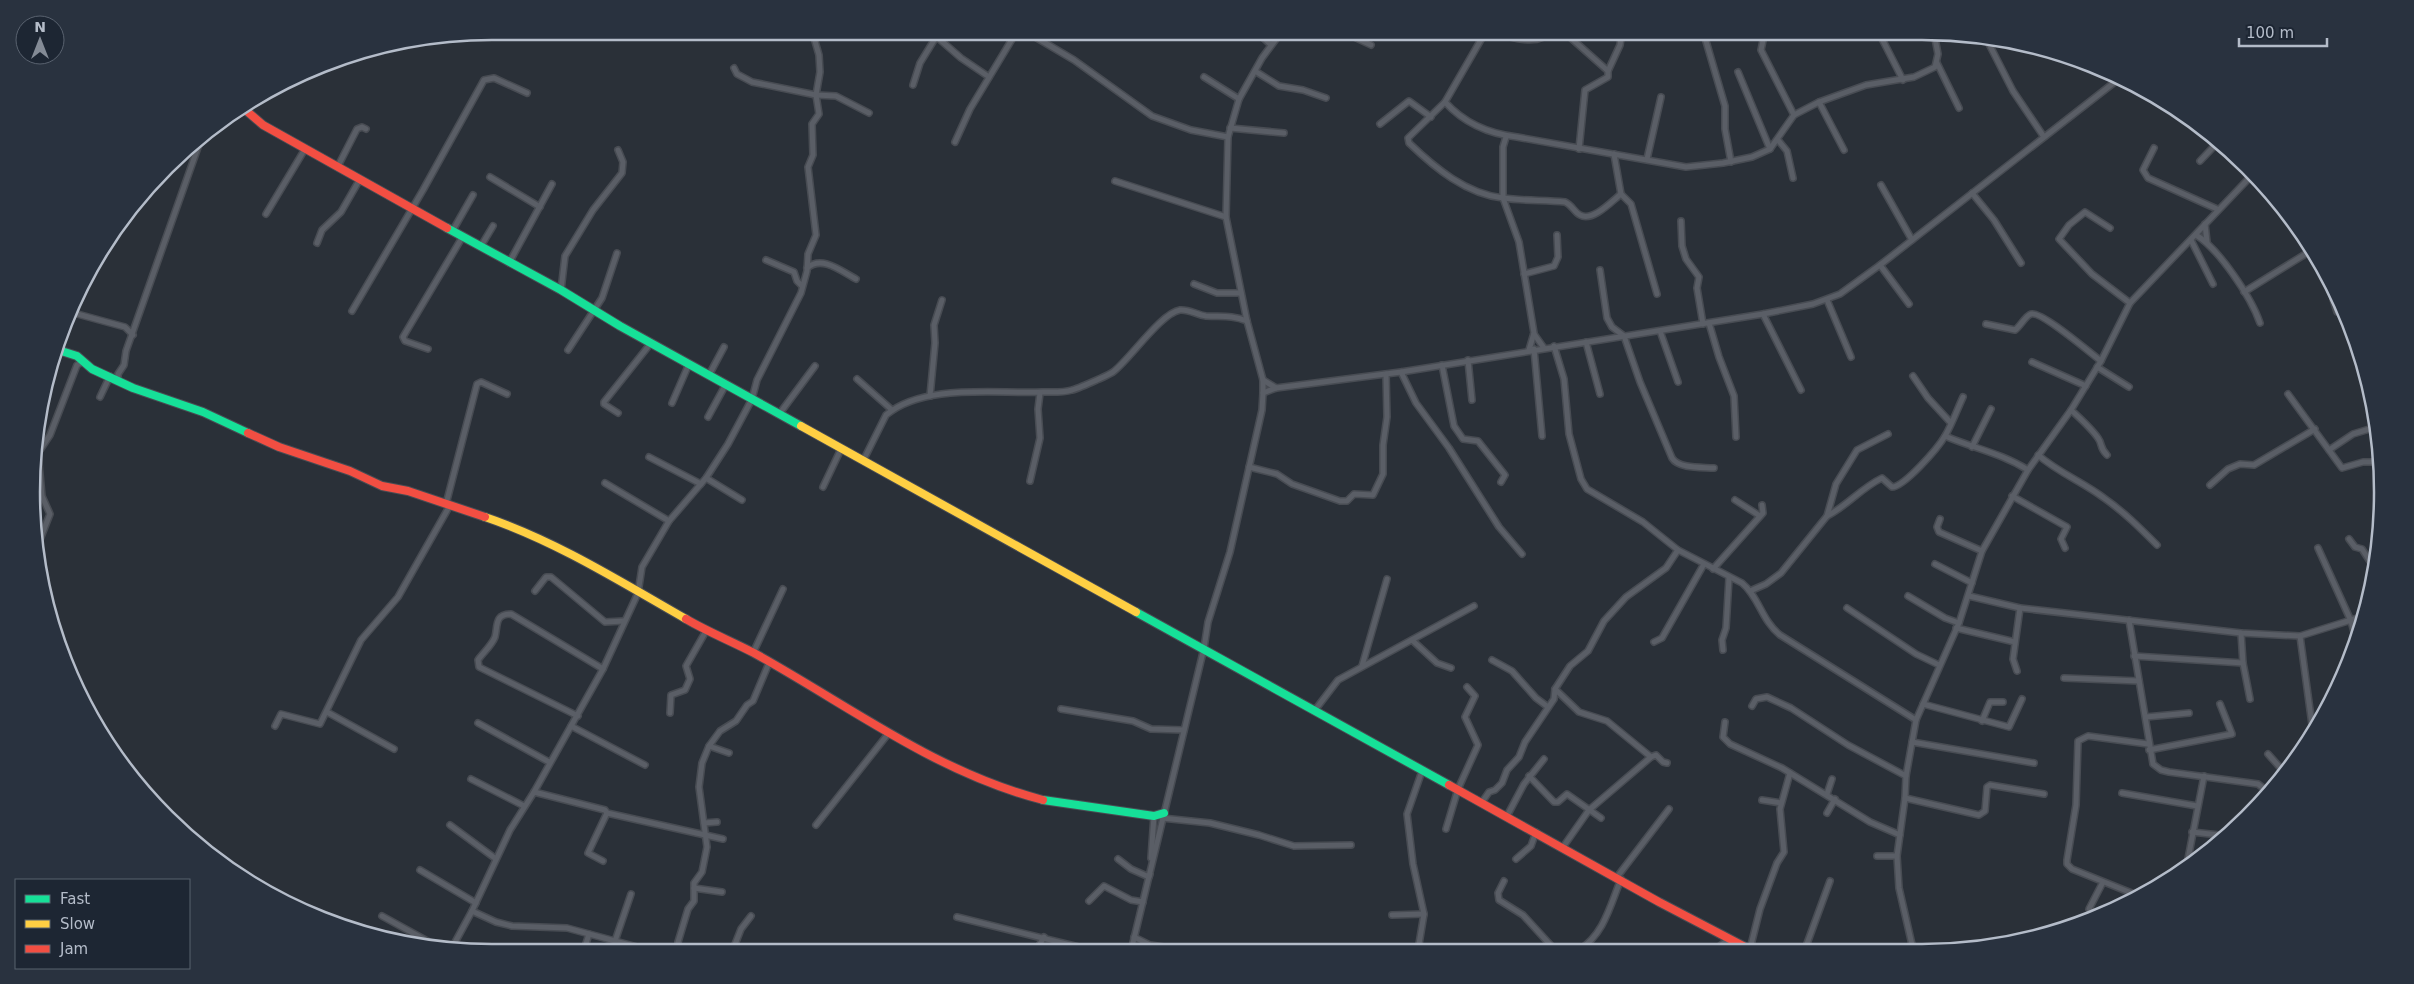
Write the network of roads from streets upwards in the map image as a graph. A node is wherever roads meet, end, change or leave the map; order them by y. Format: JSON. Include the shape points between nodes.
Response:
{"nodes":[{"id":1,"x":814,"y":40,"type":"edge"},
{"id":2,"x":934,"y":40,"type":"edge"},
{"id":3,"x":940,"y":40,"type":"edge"},
{"id":4,"x":1012,"y":40,"type":"edge"},
{"id":5,"x":1040,"y":40,"type":"edge"},
{"id":6,"x":1265,"y":40,"type":"edge"},
{"id":7,"x":1274,"y":40,"type":"edge"},
{"id":8,"x":1360,"y":40,"type":"edge"},
{"id":9,"x":1481,"y":40,"type":"edge"},
{"id":10,"x":1573,"y":40,"type":"edge"},
{"id":11,"x":1621,"y":40,"type":"edge"},
{"id":12,"x":1706,"y":40,"type":"edge"},
{"id":13,"x":1763,"y":40,"type":"edge"},
{"id":14,"x":1883,"y":40,"type":"edge"},
{"id":15,"x":1936,"y":40,"type":"edge"},
{"id":16,"x":1270,"y":45,"type":"junction"},
{"id":17,"x":1371,"y":45,"type":"dead end"},
{"id":18,"x":1990,"y":46,"type":"edge"},
{"id":19,"x":1937,"y":64,"type":"junction"},
{"id":20,"x":734,"y":68,"type":"dead end"},
{"id":21,"x":1608,"y":71,"type":"junction"},
{"id":22,"x":1255,"y":72,"type":"junction"},
{"id":23,"x":1738,"y":72,"type":"dead end"},
{"id":24,"x":989,"y":77,"type":"junction"},
{"id":25,"x":1204,"y":77,"type":"dead end"},
{"id":26,"x":1903,"y":80,"type":"junction"},
{"id":27,"x":2114,"y":83,"type":"edge"},
{"id":28,"x":913,"y":84,"type":"dead end"},
{"id":29,"x":527,"y":94,"type":"dead end"},
{"id":30,"x":816,"y":95,"type":"junction"},
{"id":31,"x":1661,"y":97,"type":"dead end"},
{"id":32,"x":1326,"y":98,"type":"dead end"},
{"id":33,"x":1239,"y":99,"type":"junction"},
{"id":34,"x":1445,"y":102,"type":"junction"},
{"id":35,"x":1819,"y":102,"type":"junction"},
{"id":36,"x":1959,"y":108,"type":"dead end"},
{"id":37,"x":248,"y":112,"type":"edge"},
{"id":38,"x":869,"y":113,"type":"dead end"},
{"id":39,"x":1794,"y":115,"type":"junction"},
{"id":40,"x":1431,"y":117,"type":"junction"},
{"id":41,"x":1380,"y":124,"type":"dead end"},
{"id":42,"x":1230,"y":128,"type":"junction"},
{"id":43,"x":366,"y":129,"type":"dead end"},
{"id":44,"x":1284,"y":133,"type":"dead end"},
{"id":45,"x":1228,"y":137,"type":"junction"},
{"id":46,"x":1506,"y":137,"type":"junction"},
{"id":47,"x":2044,"y":137,"type":"junction"},
{"id":48,"x":1778,"y":140,"type":"junction"},
{"id":49,"x":954,"y":142,"type":"dead end"},
{"id":50,"x":2213,"y":146,"type":"edge"},
{"id":51,"x":1580,"y":148,"type":"junction"},
{"id":52,"x":2154,"y":148,"type":"dead end"},
{"id":53,"x":197,"y":149,"type":"edge"},
{"id":54,"x":305,"y":149,"type":"junction"},
{"id":55,"x":1770,"y":149,"type":"junction"},
{"id":56,"x":618,"y":150,"type":"dead end"},
{"id":57,"x":1844,"y":150,"type":"dead end"},
{"id":58,"x":1614,"y":154,"type":"junction"},
{"id":59,"x":1647,"y":159,"type":"junction"},
{"id":60,"x":2200,"y":161,"type":"dead end"},
{"id":61,"x":1731,"y":162,"type":"junction"},
{"id":62,"x":338,"y":166,"type":"junction"},
{"id":63,"x":490,"y":177,"type":"dead end"},
{"id":64,"x":1793,"y":178,"type":"dead end"},
{"id":65,"x":2248,"y":178,"type":"edge"},
{"id":66,"x":360,"y":179,"type":"junction"},
{"id":67,"x":1115,"y":181,"type":"dead end"},
{"id":68,"x":552,"y":184,"type":"dead end"},
{"id":69,"x":1881,"y":185,"type":"dead end"},
{"id":70,"x":1972,"y":193,"type":"junction"},
{"id":71,"x":474,"y":194,"type":"dead end"},
{"id":72,"x":1621,"y":194,"type":"junction"},
{"id":73,"x":1503,"y":198,"type":"junction"},
{"id":74,"x":411,"y":207,"type":"junction"},
{"id":75,"x":540,"y":207,"type":"junction"},
{"id":76,"x":2217,"y":209,"type":"junction"},
{"id":77,"x":266,"y":214,"type":"dead end"},
{"id":78,"x":1226,"y":217,"type":"junction"},
{"id":79,"x":1681,"y":221,"type":"dead end"},
{"id":80,"x":2205,"y":224,"type":"junction"},
{"id":81,"x":493,"y":226,"type":"dead end"},
{"id":82,"x":2110,"y":228,"type":"dead end"},
{"id":83,"x":453,"y":230,"type":"junction"},
{"id":84,"x":1558,"y":235,"type":"dead end"},
{"id":85,"x":2196,"y":235,"type":"junction"},
{"id":86,"x":463,"y":236,"type":"junction"},
{"id":87,"x":1912,"y":240,"type":"junction"},
{"id":88,"x":2191,"y":240,"type":"junction"},
{"id":89,"x":2207,"y":242,"type":"junction"},
{"id":90,"x":317,"y":243,"type":"dead end"},
{"id":91,"x":481,"y":246,"type":"junction"},
{"id":92,"x":617,"y":253,"type":"dead end"},
{"id":93,"x":2306,"y":254,"type":"edge"},
{"id":94,"x":766,"y":260,"type":"dead end"},
{"id":95,"x":509,"y":263,"type":"junction"},
{"id":96,"x":2022,"y":264,"type":"dead end"},
{"id":97,"x":1880,"y":265,"type":"junction"},
{"id":98,"x":807,"y":268,"type":"junction"},
{"id":99,"x":1600,"y":270,"type":"dead end"},
{"id":100,"x":1524,"y":274,"type":"junction"},
{"id":101,"x":856,"y":279,"type":"dead end"},
{"id":102,"x":1194,"y":284,"type":"dead end"},
{"id":103,"x":2213,"y":284,"type":"dead end"},
{"id":104,"x":802,"y":286,"type":"junction"},
{"id":105,"x":561,"y":290,"type":"junction"},
{"id":106,"x":2244,"y":292,"type":"junction"},
{"id":107,"x":1241,"y":293,"type":"junction"},
{"id":108,"x":1657,"y":294,"type":"dead end"},
{"id":109,"x":942,"y":300,"type":"dead end"},
{"id":110,"x":1828,"y":300,"type":"junction"},
{"id":111,"x":2130,"y":303,"type":"junction"},
{"id":112,"x":1910,"y":304,"type":"dead end"},
{"id":113,"x":1244,"y":308,"type":"junction"},
{"id":114,"x":352,"y":311,"type":"dead end"},
{"id":115,"x":594,"y":311,"type":"junction"},
{"id":116,"x":77,"y":314,"type":"edge"},
{"id":117,"x":1763,"y":314,"type":"junction"},
{"id":118,"x":1233,"y":315,"type":"junction"},
{"id":119,"x":1247,"y":321,"type":"junction"},
{"id":120,"x":137,"y":323,"type":"junction"},
{"id":121,"x":1706,"y":323,"type":"junction"},
{"id":122,"x":2260,"y":323,"type":"dead end"},
{"id":123,"x":1986,"y":324,"type":"dead end"},
{"id":124,"x":125,"y":327,"type":"junction"},
{"id":125,"x":1660,"y":330,"type":"junction"},
{"id":126,"x":1534,"y":333,"type":"junction"},
{"id":127,"x":133,"y":335,"type":"junction"},
{"id":128,"x":1624,"y":336,"type":"junction"},
{"id":129,"x":1586,"y":342,"type":"junction"},
{"id":130,"x":651,"y":343,"type":"junction"},
{"id":131,"x":1554,"y":346,"type":"junction"},
{"id":132,"x":724,"y":347,"type":"dead end"},
{"id":133,"x":1544,"y":348,"type":"junction"},
{"id":134,"x":428,"y":349,"type":"dead end"},
{"id":135,"x":568,"y":350,"type":"dead end"},
{"id":136,"x":1531,"y":350,"type":"junction"},
{"id":137,"x":63,"y":351,"type":"edge"},
{"id":138,"x":1851,"y":357,"type":"dead end"},
{"id":139,"x":1468,"y":360,"type":"junction"},
{"id":140,"x":2101,"y":361,"type":"junction"},
{"id":141,"x":83,"y":362,"type":"junction"},
{"id":142,"x":2032,"y":362,"type":"dead end"},
{"id":143,"x":689,"y":364,"type":"junction"},
{"id":144,"x":1442,"y":365,"type":"junction"},
{"id":145,"x":815,"y":366,"type":"dead end"},
{"id":146,"x":2098,"y":367,"type":"junction"},
{"id":147,"x":1401,"y":372,"type":"junction"},
{"id":148,"x":1386,"y":374,"type":"junction"},
{"id":149,"x":709,"y":375,"type":"junction"},
{"id":150,"x":109,"y":376,"type":"junction"},
{"id":151,"x":1914,"y":376,"type":"dead end"},
{"id":152,"x":118,"y":377,"type":"junction"},
{"id":153,"x":857,"y":379,"type":"dead end"},
{"id":154,"x":1263,"y":380,"type":"junction"},
{"id":155,"x":1678,"y":382,"type":"dead end"},
{"id":156,"x":726,"y":384,"type":"junction"},
{"id":157,"x":2086,"y":386,"type":"junction"},
{"id":158,"x":2129,"y":387,"type":"dead end"},
{"id":159,"x":1276,"y":388,"type":"junction"},
{"id":160,"x":1801,"y":390,"type":"dead end"},
{"id":161,"x":1040,"y":392,"type":"junction"},
{"id":162,"x":1263,"y":393,"type":"junction"},
{"id":163,"x":507,"y":394,"type":"dead end"},
{"id":164,"x":1600,"y":394,"type":"dead end"},
{"id":165,"x":2288,"y":394,"type":"dead end"},
{"id":166,"x":930,"y":396,"type":"junction"},
{"id":167,"x":100,"y":397,"type":"dead end"},
{"id":168,"x":1963,"y":397,"type":"dead end"},
{"id":169,"x":752,"y":399,"type":"junction"},
{"id":170,"x":1472,"y":400,"type":"dead end"},
{"id":171,"x":672,"y":402,"type":"dead end"},
{"id":172,"x":1991,"y":409,"type":"dead end"},
{"id":173,"x":892,"y":410,"type":"junction"},
{"id":174,"x":2071,"y":410,"type":"junction"},
{"id":175,"x":618,"y":413,"type":"dead end"},
{"id":176,"x":780,"y":413,"type":"junction"},
{"id":177,"x":708,"y":417,"type":"dead end"},
{"id":178,"x":1951,"y":423,"type":"junction"},
{"id":179,"x":2315,"y":429,"type":"junction"},
{"id":180,"x":2369,"y":430,"type":"edge"},
{"id":181,"x":1888,"y":434,"type":"dead end"},
{"id":182,"x":1542,"y":436,"type":"dead end"},
{"id":183,"x":1945,"y":436,"type":"junction"},
{"id":184,"x":1736,"y":437,"type":"dead end"},
{"id":185,"x":43,"y":446,"type":"edge"},
{"id":186,"x":1972,"y":447,"type":"junction"},
{"id":187,"x":842,"y":449,"type":"junction"},
{"id":188,"x":2329,"y":450,"type":"junction"},
{"id":189,"x":2107,"y":454,"type":"dead end"},
{"id":190,"x":2038,"y":455,"type":"junction"},
{"id":191,"x":649,"y":457,"type":"dead end"},
{"id":192,"x":863,"y":461,"type":"junction"},
{"id":193,"x":2373,"y":462,"type":"edge"},
{"id":194,"x":1250,"y":467,"type":"junction"},
{"id":195,"x":1714,"y":468,"type":"dead end"},
{"id":196,"x":2028,"y":470,"type":"junction"},
{"id":197,"x":706,"y":478,"type":"junction"},
{"id":198,"x":40,"y":479,"type":"edge"},
{"id":199,"x":1030,"y":481,"type":"dead end"},
{"id":200,"x":1501,"y":482,"type":"dead end"},
{"id":201,"x":605,"y":483,"type":"dead end"},
{"id":202,"x":701,"y":484,"type":"junction"},
{"id":203,"x":2210,"y":484,"type":"dead end"},
{"id":204,"x":824,"y":487,"type":"dead end"},
{"id":205,"x":2012,"y":496,"type":"junction"},
{"id":206,"x":742,"y":500,"type":"dead end"},
{"id":207,"x":1736,"y":500,"type":"dead end"},
{"id":208,"x":447,"y":505,"type":"junction"},
{"id":209,"x":1762,"y":505,"type":"dead end"},
{"id":210,"x":1760,"y":516,"type":"junction"},
{"id":211,"x":1827,"y":516,"type":"junction"},
{"id":212,"x":1940,"y":519,"type":"dead end"},
{"id":213,"x":669,"y":521,"type":"junction"},
{"id":214,"x":42,"y":534,"type":"edge"},
{"id":215,"x":2348,"y":539,"type":"dead end"},
{"id":216,"x":2157,"y":545,"type":"dead end"},
{"id":217,"x":2065,"y":548,"type":"dead end"},
{"id":218,"x":2318,"y":548,"type":"dead end"},
{"id":219,"x":1678,"y":550,"type":"junction"},
{"id":220,"x":1982,"y":551,"type":"junction"},
{"id":221,"x":1522,"y":554,"type":"dead end"},
{"id":222,"x":2369,"y":559,"type":"edge"},
{"id":223,"x":1704,"y":564,"type":"junction"},
{"id":224,"x":1935,"y":564,"type":"dead end"},
{"id":225,"x":1713,"y":569,"type":"junction"},
{"id":226,"x":1729,"y":578,"type":"junction"},
{"id":227,"x":1387,"y":579,"type":"dead end"},
{"id":228,"x":1972,"y":582,"type":"junction"},
{"id":229,"x":783,"y":589,"type":"dead end"},
{"id":230,"x":535,"y":591,"type":"dead end"},
{"id":231,"x":1750,"y":592,"type":"junction"},
{"id":232,"x":638,"y":593,"type":"junction"},
{"id":233,"x":1908,"y":596,"type":"dead end"},
{"id":234,"x":1969,"y":596,"type":"junction"},
{"id":235,"x":1474,"y":606,"type":"dead end"},
{"id":236,"x":1848,"y":608,"type":"dead end"},
{"id":237,"x":2020,"y":608,"type":"junction"},
{"id":238,"x":2356,"y":619,"type":"edge"},
{"id":239,"x":624,"y":620,"type":"junction"},
{"id":240,"x":2129,"y":620,"type":"junction"},
{"id":241,"x":2351,"y":621,"type":"junction"},
{"id":242,"x":1957,"y":625,"type":"junction"},
{"id":243,"x":2353,"y":628,"type":"edge"},
{"id":244,"x":706,"y":631,"type":"junction"},
{"id":245,"x":2241,"y":633,"type":"junction"},
{"id":246,"x":2300,"y":636,"type":"junction"},
{"id":247,"x":1412,"y":640,"type":"junction"},
{"id":248,"x":1654,"y":642,"type":"dead end"},
{"id":249,"x":2015,"y":642,"type":"junction"},
{"id":250,"x":1204,"y":648,"type":"junction"},
{"id":251,"x":1723,"y":650,"type":"dead end"},
{"id":252,"x":753,"y":654,"type":"junction"},
{"id":253,"x":2134,"y":656,"type":"junction"},
{"id":254,"x":1492,"y":660,"type":"dead end"},
{"id":255,"x":769,"y":663,"type":"junction"},
{"id":256,"x":2243,"y":663,"type":"junction"},
{"id":257,"x":1939,"y":665,"type":"junction"},
{"id":258,"x":1362,"y":666,"type":"junction"},
{"id":259,"x":1451,"y":668,"type":"dead end"},
{"id":260,"x":603,"y":669,"type":"junction"},
{"id":261,"x":2016,"y":670,"type":"dead end"},
{"id":262,"x":2064,"y":678,"type":"dead end"},
{"id":263,"x":2139,"y":682,"type":"junction"},
{"id":264,"x":1468,"y":687,"type":"dead end"},
{"id":265,"x":1555,"y":689,"type":"junction"},
{"id":266,"x":1560,"y":695,"type":"junction"},
{"id":267,"x":1554,"y":698,"type":"junction"},
{"id":268,"x":2022,"y":699,"type":"dead end"},
{"id":269,"x":2250,"y":699,"type":"dead end"},
{"id":270,"x":2003,"y":702,"type":"dead end"},
{"id":271,"x":1923,"y":704,"type":"junction"},
{"id":272,"x":2220,"y":704,"type":"dead end"},
{"id":273,"x":1752,"y":706,"type":"dead end"},
{"id":274,"x":1548,"y":707,"type":"junction"},
{"id":275,"x":1061,"y":708,"type":"dead end"},
{"id":276,"x":1315,"y":710,"type":"junction"},
{"id":277,"x":327,"y":712,"type":"junction"},
{"id":278,"x":2189,"y":713,"type":"dead end"},
{"id":279,"x":670,"y":714,"type":"dead end"},
{"id":280,"x":578,"y":716,"type":"junction"},
{"id":281,"x":2146,"y":717,"type":"junction"},
{"id":282,"x":1916,"y":720,"type":"junction"},
{"id":283,"x":1982,"y":721,"type":"junction"},
{"id":284,"x":2311,"y":721,"type":"edge"},
{"id":285,"x":1725,"y":722,"type":"dead end"},
{"id":286,"x":478,"y":723,"type":"dead end"},
{"id":287,"x":274,"y":726,"type":"dead end"},
{"id":288,"x":571,"y":726,"type":"junction"},
{"id":289,"x":1184,"y":730,"type":"junction"},
{"id":290,"x":888,"y":734,"type":"junction"},
{"id":291,"x":1912,"y":742,"type":"junction"},
{"id":292,"x":709,"y":746,"type":"junction"},
{"id":293,"x":2149,"y":747,"type":"junction"},
{"id":294,"x":394,"y":749,"type":"dead end"},
{"id":295,"x":729,"y":753,"type":"dead end"},
{"id":296,"x":2268,"y":754,"type":"dead end"},
{"id":297,"x":1651,"y":757,"type":"junction"},
{"id":298,"x":1544,"y":759,"type":"dead end"},
{"id":299,"x":549,"y":762,"type":"junction"},
{"id":300,"x":1667,"y":763,"type":"dead end"},
{"id":301,"x":2034,"y":763,"type":"dead end"},
{"id":302,"x":645,"y":765,"type":"dead end"},
{"id":303,"x":2280,"y":768,"type":"edge"},
{"id":304,"x":1422,"y":771,"type":"junction"},
{"id":305,"x":1790,"y":773,"type":"junction"},
{"id":306,"x":1529,"y":776,"type":"junction"},
{"id":307,"x":1906,"y":776,"type":"junction"},
{"id":308,"x":2204,"y":776,"type":"junction"},
{"id":309,"x":471,"y":779,"type":"dead end"},
{"id":310,"x":1832,"y":779,"type":"dead end"},
{"id":311,"x":2263,"y":788,"type":"edge"},
{"id":312,"x":1458,"y":790,"type":"junction"},
{"id":313,"x":534,"y":792,"type":"junction"},
{"id":314,"x":2122,"y":793,"type":"dead end"},
{"id":315,"x":1827,"y":794,"type":"junction"},
{"id":316,"x":2044,"y":794,"type":"dead end"},
{"id":317,"x":1905,"y":798,"type":"junction"},
{"id":318,"x":1835,"y":799,"type":"junction"},
{"id":319,"x":1762,"y":800,"type":"dead end"},
{"id":320,"x":1482,"y":802,"type":"junction"},
{"id":321,"x":1781,"y":803,"type":"junction"},
{"id":322,"x":524,"y":806,"type":"junction"},
{"id":323,"x":2197,"y":806,"type":"junction"},
{"id":324,"x":1669,"y":809,"type":"dead end"},
{"id":325,"x":1589,"y":810,"type":"junction"},
{"id":326,"x":607,"y":814,"type":"junction"},
{"id":327,"x":1827,"y":814,"type":"dead end"},
{"id":328,"x":1160,"y":816,"type":"junction"},
{"id":329,"x":1507,"y":816,"type":"junction"},
{"id":330,"x":1601,"y":818,"type":"dead end"},
{"id":331,"x":717,"y":822,"type":"dead end"},
{"id":332,"x":704,"y":823,"type":"junction"},
{"id":333,"x":816,"y":825,"type":"dead end"},
{"id":334,"x":450,"y":826,"type":"dead end"},
{"id":335,"x":1446,"y":829,"type":"dead end"},
{"id":336,"x":1536,"y":832,"type":"junction"},
{"id":337,"x":2192,"y":832,"type":"junction"},
{"id":338,"x":705,"y":835,"type":"junction"},
{"id":339,"x":1900,"y":835,"type":"junction"},
{"id":340,"x":2217,"y":835,"type":"edge"},
{"id":341,"x":723,"y":839,"type":"dead end"},
{"id":342,"x":1351,"y":845,"type":"dead end"},
{"id":343,"x":1563,"y":847,"type":"junction"},
{"id":344,"x":1877,"y":856,"type":"dead end"},
{"id":345,"x":1897,"y":856,"type":"junction"},
{"id":346,"x":2188,"y":857,"type":"edge"},
{"id":347,"x":496,"y":859,"type":"junction"},
{"id":348,"x":1118,"y":859,"type":"dead end"},
{"id":349,"x":1516,"y":859,"type":"dead end"},
{"id":350,"x":603,"y":861,"type":"dead end"},
{"id":351,"x":420,"y":870,"type":"dead end"},
{"id":352,"x":1149,"y":878,"type":"junction"},
{"id":353,"x":1619,"y":878,"type":"junction"},
{"id":354,"x":1830,"y":880,"type":"dead end"},
{"id":355,"x":1504,"y":881,"type":"dead end"},
{"id":356,"x":2103,"y":882,"type":"junction"},
{"id":357,"x":694,"y":888,"type":"junction"},
{"id":358,"x":722,"y":892,"type":"dead end"},
{"id":359,"x":2130,"y":893,"type":"edge"},
{"id":360,"x":631,"y":894,"type":"dead end"},
{"id":361,"x":1089,"y":901,"type":"dead end"},
{"id":362,"x":1143,"y":902,"type":"junction"},
{"id":363,"x":476,"y":903,"type":"junction"},
{"id":364,"x":472,"y":911,"type":"junction"},
{"id":365,"x":2091,"y":912,"type":"edge"},
{"id":366,"x":1424,"y":914,"type":"junction"},
{"id":367,"x":1392,"y":915,"type":"dead end"},
{"id":368,"x":382,"y":916,"type":"dead end"},
{"id":369,"x":750,"y":916,"type":"dead end"},
{"id":370,"x":957,"y":917,"type":"dead end"},
{"id":371,"x":589,"y":934,"type":"junction"},
{"id":372,"x":1044,"y":937,"type":"junction"},
{"id":373,"x":1134,"y":937,"type":"junction"},
{"id":374,"x":422,"y":938,"type":"edge"},
{"id":375,"x":1729,"y":939,"type":"junction"},
{"id":376,"x":615,"y":941,"type":"junction"},
{"id":377,"x":455,"y":942,"type":"edge"},
{"id":378,"x":586,"y":944,"type":"edge"},
{"id":379,"x":624,"y":944,"type":"edge"},
{"id":380,"x":678,"y":944,"type":"edge"},
{"id":381,"x":735,"y":944,"type":"edge"},
{"id":382,"x":1040,"y":944,"type":"edge"},
{"id":383,"x":1070,"y":944,"type":"edge"},
{"id":384,"x":1132,"y":944,"type":"edge"},
{"id":385,"x":1148,"y":944,"type":"edge"},
{"id":386,"x":1419,"y":944,"type":"edge"},
{"id":387,"x":1549,"y":944,"type":"edge"},
{"id":388,"x":1587,"y":944,"type":"edge"},
{"id":389,"x":1723,"y":944,"type":"edge"},
{"id":390,"x":1739,"y":944,"type":"edge"},
{"id":391,"x":1750,"y":944,"type":"edge"},
{"id":392,"x":1807,"y":944,"type":"edge"},
{"id":393,"x":1912,"y":944,"type":"edge"}],
"edges":[{"from":1,"to":30,"type":"street","via":[[819,66]]},
{"from":2,"to":28,"type":"street"},
{"from":3,"to":24,"type":"street"},
{"from":4,"to":24,"type":"street"},
{"from":5,"to":45,"type":"street","via":[[1152,116],[1190,130]]},
{"from":6,"to":16,"type":"street"},
{"from":7,"to":16,"type":"street"},
{"from":8,"to":17,"type":"street"},
{"from":9,"to":34,"type":"street"},
{"from":10,"to":21,"type":"street"},
{"from":11,"to":21,"type":"street"},
{"from":12,"to":61,"type":"street","via":[[1725,106]]},
{"from":13,"to":39,"type":"street","via":[[1761,50]]},
{"from":14,"to":26,"type":"street"},
{"from":15,"to":19,"type":"street"},
{"from":16,"to":22,"type":"street"},
{"from":18,"to":47,"type":"street","via":[[2013,91]]},
{"from":19,"to":26,"type":"street"},
{"from":19,"to":36,"type":"street"},
{"from":20,"to":30,"type":"street","via":[[737,74],[752,82]]},
{"from":21,"to":51,"type":"street","via":[[1608,77],[1585,90]]},
{"from":22,"to":32,"type":"street","via":[[1286,89],[1303,90]]},
{"from":22,"to":33,"type":"street"},
{"from":23,"to":55,"type":"street"},
{"from":24,"to":49,"type":"street"},
{"from":25,"to":33,"type":"street"},
{"from":26,"to":35,"type":"street","via":[[1866,85]]},
{"from":27,"to":47,"type":"street"},
{"from":29,"to":74,"type":"street","via":[[494,78],[484,80]]},
{"from":30,"to":38,"type":"street","via":[[836,96]]},
{"from":30,"to":98,"type":"street","via":[[819,114],[812,124],[814,154],[808,164],[816,235],[808,254]]},
{"from":31,"to":59,"type":"street"},
{"from":33,"to":42,"type":"street"},
{"from":34,"to":40,"type":"street"},
{"from":34,"to":46,"type":"street","via":[[1459,117]]},
{"from":35,"to":39,"type":"street"},
{"from":35,"to":57,"type":"street"},
{"from":37,"to":54,"type":"street","via":[[263,125]]},
{"from":39,"to":48,"type":"street"},
{"from":40,"to":41,"type":"street","via":[[1409,101]]},
{"from":40,"to":73,"type":"street","via":[[1408,138],[1408,143],[1457,181],[1483,194]]},
{"from":42,"to":44,"type":"street"},
{"from":42,"to":45,"type":"street"},
{"from":43,"to":62,"type":"street","via":[[357,129]]},
{"from":45,"to":78,"type":"street"},
{"from":46,"to":51,"type":"street"},
{"from":46,"to":73,"type":"street","via":[[1503,147]]},
{"from":47,"to":70,"type":"street"},
{"from":48,"to":55,"type":"street"},
{"from":48,"to":64,"type":"street","via":[[1787,151]]},
{"from":50,"to":60,"type":"street"},
{"from":51,"to":58,"type":"street"},
{"from":52,"to":76,"type":"street","via":[[2143,170],[2148,178]]},
{"from":53,"to":120,"type":"street"},
{"from":54,"to":62,"type":"street"},
{"from":54,"to":77,"type":"street"},
{"from":55,"to":61,"type":"street"},
{"from":56,"to":105,"type":"street","via":[[623,162],[622,173],[593,210],[565,256]]},
{"from":58,"to":59,"type":"street"},
{"from":58,"to":72,"type":"street"},
{"from":59,"to":61,"type":"street","via":[[1686,167]]},
{"from":62,"to":66,"type":"street"},
{"from":63,"to":75,"type":"street"},
{"from":65,"to":76,"type":"street"},
{"from":66,"to":74,"type":"street"},
{"from":66,"to":90,"type":"street","via":[[341,212],[322,230]]},
{"from":67,"to":78,"type":"street"},
{"from":68,"to":75,"type":"street"},
{"from":69,"to":87,"type":"street"},
{"from":70,"to":87,"type":"street"},
{"from":70,"to":96,"type":"street"},
{"from":71,"to":83,"type":"street"},
{"from":72,"to":73,"type":"street","via":[[1604,208],[1586,216],[1579,215],[1565,202]]},
{"from":72,"to":108,"type":"street","via":[[1631,204]]},
{"from":73,"to":100,"type":"street","via":[[1517,233]]},
{"from":74,"to":83,"type":"street"},
{"from":74,"to":114,"type":"street"},
{"from":75,"to":95,"type":"street"},
{"from":76,"to":80,"type":"street"},
{"from":78,"to":107,"type":"street"},
{"from":79,"to":121,"type":"street","via":[[1686,259],[1699,277],[1697,288]]},
{"from":80,"to":85,"type":"street"},
{"from":80,"to":89,"type":"street"},
{"from":81,"to":91,"type":"street"},
{"from":82,"to":111,"type":"street","via":[[2085,212],[2069,225],[2059,239],[2092,274]]},
{"from":83,"to":86,"type":"street"},
{"from":84,"to":100,"type":"street","via":[[1558,257],[1554,266]]},
{"from":85,"to":88,"type":"street"},
{"from":85,"to":89,"type":"street"},
{"from":86,"to":91,"type":"street"},
{"from":86,"to":134,"type":"street","via":[[403,337],[405,341]]},
{"from":87,"to":97,"type":"street"},
{"from":88,"to":103,"type":"street"},
{"from":88,"to":111,"type":"street"},
{"from":89,"to":106,"type":"street"},
{"from":91,"to":95,"type":"street"},
{"from":92,"to":115,"type":"street","via":[[602,298]]},
{"from":93,"to":106,"type":"street"},
{"from":94,"to":104,"type":"street","via":[[794,272]]},
{"from":95,"to":105,"type":"street"},
{"from":97,"to":110,"type":"street"},
{"from":97,"to":112,"type":"street"},
{"from":98,"to":101,"type":"street","via":[[820,262]]},
{"from":98,"to":104,"type":"street"},
{"from":99,"to":128,"type":"street","via":[[1607,318],[1612,327]]},
{"from":100,"to":126,"type":"street"},
{"from":102,"to":107,"type":"street","via":[[1217,293]]},
{"from":104,"to":169,"type":"street","via":[[757,380]]},
{"from":105,"to":115,"type":"street"},
{"from":106,"to":122,"type":"street"},
{"from":107,"to":113,"type":"street"},
{"from":109,"to":166,"type":"street","via":[[934,325]]},
{"from":110,"to":117,"type":"street"},
{"from":110,"to":138,"type":"street"},
{"from":111,"to":140,"type":"street"},
{"from":113,"to":118,"type":"street"},
{"from":113,"to":119,"type":"street"},
{"from":115,"to":130,"type":"street"},
{"from":115,"to":135,"type":"street"},
{"from":116,"to":124,"type":"street"},
{"from":117,"to":121,"type":"street"},
{"from":117,"to":160,"type":"street"},
{"from":118,"to":119,"type":"street"},
{"from":118,"to":161,"type":"street","via":[[1177,311],[1108,375],[1072,390]]},
{"from":119,"to":154,"type":"street"},
{"from":120,"to":124,"type":"street"},
{"from":120,"to":127,"type":"street"},
{"from":121,"to":125,"type":"street"},
{"from":121,"to":184,"type":"street","via":[[1734,396]]},
{"from":123,"to":140,"type":"street","via":[[2015,330],[2030,314],[2034,314],[2045,318]]},
{"from":124,"to":127,"type":"street"},
{"from":125,"to":128,"type":"street"},
{"from":125,"to":155,"type":"street"},
{"from":126,"to":133,"type":"street"},
{"from":126,"to":136,"type":"street"},
{"from":127,"to":152,"type":"street"},
{"from":128,"to":129,"type":"street"},
{"from":128,"to":195,"type":"street","via":[[1674,461]]},
{"from":129,"to":131,"type":"street"},
{"from":129,"to":164,"type":"street"},
{"from":130,"to":143,"type":"street"},
{"from":130,"to":175,"type":"street","via":[[604,402]]},
{"from":131,"to":133,"type":"street"},
{"from":131,"to":219,"type":"street","via":[[1564,379],[1569,434],[1584,484],[1590,492],[1643,522]]},
{"from":132,"to":149,"type":"street"},
{"from":133,"to":136,"type":"street"},
{"from":136,"to":139,"type":"street"},
{"from":136,"to":182,"type":"street"},
{"from":137,"to":141,"type":"street","via":[[77,356]]},
{"from":139,"to":144,"type":"street"},
{"from":139,"to":170,"type":"street"},
{"from":140,"to":146,"type":"street"},
{"from":141,"to":150,"type":"street"},
{"from":141,"to":185,"type":"street","via":[[77,365]]},
{"from":142,"to":157,"type":"street"},
{"from":143,"to":149,"type":"street"},
{"from":143,"to":171,"type":"street"},
{"from":144,"to":147,"type":"street"},
{"from":144,"to":200,"type":"street","via":[[1454,426],[1463,439],[1478,441],[1505,475]]},
{"from":145,"to":176,"type":"street"},
{"from":146,"to":157,"type":"street"},
{"from":146,"to":158,"type":"street"},
{"from":147,"to":148,"type":"street"},
{"from":147,"to":221,"type":"street","via":[[1416,403],[1450,448],[1499,528]]},
{"from":148,"to":159,"type":"street"},
{"from":148,"to":194,"type":"street","via":[[1383,474],[1373,495],[1354,494],[1347,501],[1340,501],[1292,484],[1277,474]]},
{"from":149,"to":156,"type":"street"},
{"from":150,"to":152,"type":"street"},
{"from":150,"to":167,"type":"street"},
{"from":151,"to":178,"type":"street","via":[[1928,398]]},
{"from":152,"to":208,"type":"street","via":[[133,388],[203,412],[279,447],[350,471],[382,486],[398,488]]},
{"from":153,"to":173,"type":"street"},
{"from":154,"to":159,"type":"street"},
{"from":154,"to":162,"type":"street"},
{"from":156,"to":169,"type":"street"},
{"from":156,"to":177,"type":"street"},
{"from":157,"to":174,"type":"street"},
{"from":159,"to":162,"type":"street"},
{"from":161,"to":166,"type":"street","via":[[967,392]]},
{"from":161,"to":199,"type":"street","via":[[1040,438]]},
{"from":162,"to":194,"type":"street"},
{"from":163,"to":208,"type":"street","via":[[481,382],[477,384]]},
{"from":165,"to":179,"type":"street"},
{"from":166,"to":173,"type":"street"},
{"from":168,"to":178,"type":"street"},
{"from":169,"to":176,"type":"street"},
{"from":169,"to":197,"type":"street"},
{"from":172,"to":186,"type":"street"},
{"from":173,"to":192,"type":"street","via":[[883,420]]},
{"from":174,"to":189,"type":"street","via":[[2089,427],[2098,438],[2100,449]]},
{"from":174,"to":190,"type":"street"},
{"from":176,"to":187,"type":"street"},
{"from":178,"to":183,"type":"street"},
{"from":179,"to":188,"type":"street"},
{"from":179,"to":203,"type":"street","via":[[2254,465],[2240,464],[2228,469]]},
{"from":180,"to":188,"type":"street","via":[[2353,434]]},
{"from":181,"to":211,"type":"street","via":[[1858,450],[1836,484]]},
{"from":183,"to":186,"type":"street"},
{"from":183,"to":211,"type":"street","via":[[1899,486],[1892,487],[1882,478]]},
{"from":186,"to":196,"type":"street","via":[[1996,453]]},
{"from":187,"to":192,"type":"street"},
{"from":187,"to":204,"type":"street"},
{"from":188,"to":193,"type":"street","via":[[2344,469]]},
{"from":190,"to":196,"type":"street"},
{"from":190,"to":216,"type":"street","via":[[2063,475],[2103,497]]},
{"from":191,"to":202,"type":"street"},
{"from":192,"to":250,"type":"street"},
{"from":194,"to":250,"type":"street","via":[[1230,552],[1208,622]]},
{"from":196,"to":205,"type":"street"},
{"from":197,"to":202,"type":"street"},
{"from":197,"to":206,"type":"street"},
{"from":198,"to":214,"type":"street","via":[[42,496],[50,514]]},
{"from":201,"to":213,"type":"street"},
{"from":202,"to":213,"type":"street"},
{"from":205,"to":217,"type":"street","via":[[2067,527],[2062,539]]},
{"from":205,"to":220,"type":"street"},
{"from":207,"to":210,"type":"street"},
{"from":208,"to":232,"type":"street","via":[[520,529]]},
{"from":208,"to":277,"type":"street","via":[[398,598],[361,640]]},
{"from":209,"to":210,"type":"street"},
{"from":210,"to":225,"type":"street"},
{"from":211,"to":231,"type":"street","via":[[1781,573]]},
{"from":212,"to":220,"type":"street","via":[[1939,532]]},
{"from":213,"to":232,"type":"street","via":[[642,567]]},
{"from":215,"to":222,"type":"street","via":[[2362,549]]},
{"from":218,"to":241,"type":"street"},
{"from":219,"to":223,"type":"street"},
{"from":219,"to":265,"type":"street","via":[[1666,568],[1626,598],[1604,621],[1588,651],[1570,666]]},
{"from":220,"to":228,"type":"street"},
{"from":223,"to":225,"type":"street"},
{"from":223,"to":248,"type":"street","via":[[1662,638]]},
{"from":224,"to":228,"type":"street"},
{"from":225,"to":226,"type":"street"},
{"from":226,"to":231,"type":"street","via":[[1742,583]]},
{"from":226,"to":251,"type":"street"},
{"from":227,"to":258,"type":"street"},
{"from":228,"to":234,"type":"street"},
{"from":229,"to":252,"type":"street"},
{"from":230,"to":239,"type":"street","via":[[546,577],[551,577],[606,622]]},
{"from":231,"to":282,"type":"street","via":[[1766,622],[1780,635]]},
{"from":232,"to":239,"type":"street"},
{"from":232,"to":244,"type":"street"},
{"from":233,"to":242,"type":"street"},
{"from":234,"to":237,"type":"street"},
{"from":234,"to":242,"type":"street"},
{"from":235,"to":247,"type":"street"},
{"from":236,"to":257,"type":"street","via":[[1916,654]]},
{"from":237,"to":240,"type":"street"},
{"from":237,"to":249,"type":"street"},
{"from":238,"to":241,"type":"street"},
{"from":239,"to":260,"type":"street"},
{"from":240,"to":245,"type":"street"},
{"from":240,"to":253,"type":"street"},
{"from":241,"to":243,"type":"street"},
{"from":241,"to":246,"type":"street"},
{"from":242,"to":249,"type":"street"},
{"from":242,"to":257,"type":"street"},
{"from":244,"to":252,"type":"street"},
{"from":244,"to":279,"type":"street","via":[[686,666],[690,679],[685,690],[671,695]]},
{"from":245,"to":246,"type":"street"},
{"from":245,"to":256,"type":"street"},
{"from":246,"to":284,"type":"street"},
{"from":247,"to":258,"type":"street"},
{"from":247,"to":259,"type":"street","via":[[1437,662]]},
{"from":249,"to":261,"type":"street","via":[[2013,659]]},
{"from":250,"to":276,"type":"street"},
{"from":250,"to":289,"type":"street"},
{"from":252,"to":255,"type":"street"},
{"from":253,"to":256,"type":"street"},
{"from":253,"to":263,"type":"street"},
{"from":254,"to":274,"type":"street","via":[[1512,671]]},
{"from":255,"to":290,"type":"street"},
{"from":255,"to":292,"type":"street","via":[[753,701],[736,720],[720,731]]},
{"from":256,"to":269,"type":"street"},
{"from":257,"to":271,"type":"street"},
{"from":258,"to":276,"type":"street","via":[[1338,680]]},
{"from":260,"to":280,"type":"street"},
{"from":260,"to":280,"type":"street","via":[[511,614],[501,617],[495,624],[494,637],[478,660],[479,667]]},
{"from":262,"to":263,"type":"street"},
{"from":263,"to":281,"type":"street"},
{"from":264,"to":312,"type":"street","via":[[1475,696],[1465,717],[1479,743]]},
{"from":265,"to":266,"type":"street"},
{"from":265,"to":267,"type":"street"},
{"from":266,"to":267,"type":"street"},
{"from":266,"to":297,"type":"street","via":[[1579,712],[1607,721]]},
{"from":267,"to":274,"type":"street"},
{"from":268,"to":283,"type":"street","via":[[2009,727]]},
{"from":270,"to":283,"type":"street","via":[[1990,702]]},
{"from":271,"to":282,"type":"street"},
{"from":271,"to":283,"type":"street"},
{"from":272,"to":293,"type":"street","via":[[2232,734]]},
{"from":273,"to":307,"type":"street","via":[[1756,699],[1767,697]]},
{"from":274,"to":320,"type":"street","via":[[1519,757],[1507,770],[1500,787],[1489,792]]},
{"from":275,"to":289,"type":"street","via":[[1133,721],[1150,729]]},
{"from":276,"to":304,"type":"street"},
{"from":277,"to":287,"type":"street","via":[[318,725],[281,714]]},
{"from":277,"to":294,"type":"street"},
{"from":278,"to":281,"type":"street"},
{"from":280,"to":288,"type":"street"},
{"from":281,"to":293,"type":"street"},
{"from":282,"to":291,"type":"street"},
{"from":285,"to":305,"type":"street","via":[[1723,732],[1726,741]]},
{"from":286,"to":299,"type":"street"},
{"from":288,"to":299,"type":"street"},
{"from":288,"to":302,"type":"street"},
{"from":289,"to":328,"type":"street"},
{"from":290,"to":328,"type":"street","via":[[964,774],[1030,798]]},
{"from":290,"to":333,"type":"street"},
{"from":291,"to":301,"type":"street"},
{"from":291,"to":307,"type":"street"},
{"from":292,"to":295,"type":"street"},
{"from":292,"to":332,"type":"street","via":[[702,763],[699,787]]},
{"from":293,"to":308,"type":"street","via":[[2153,764],[2161,770]]},
{"from":293,"to":356,"type":"street","via":[[2088,736],[2078,741],[2076,805],[2067,864]]},
{"from":296,"to":303,"type":"street"},
{"from":297,"to":300,"type":"street","via":[[1656,755]]},
{"from":297,"to":325,"type":"street"},
{"from":298,"to":306,"type":"street"},
{"from":299,"to":313,"type":"street"},
{"from":304,"to":312,"type":"street"},
{"from":304,"to":366,"type":"street","via":[[1409,804],[1407,824]]},
{"from":305,"to":315,"type":"street"},
{"from":305,"to":321,"type":"street"},
{"from":306,"to":325,"type":"street","via":[[1554,802],[1568,794]]},
{"from":306,"to":329,"type":"street"},
{"from":307,"to":317,"type":"street"},
{"from":308,"to":311,"type":"street","via":[[2258,784]]},
{"from":308,"to":323,"type":"street"},
{"from":309,"to":322,"type":"street"},
{"from":310,"to":315,"type":"street"},
{"from":312,"to":320,"type":"street"},
{"from":312,"to":335,"type":"street"},
{"from":313,"to":322,"type":"street"},
{"from":313,"to":326,"type":"street","via":[[605,810]]},
{"from":314,"to":323,"type":"street"},
{"from":315,"to":318,"type":"street"},
{"from":316,"to":317,"type":"street","via":[[1989,785],[1986,811],[1978,816]]},
{"from":317,"to":339,"type":"street"},
{"from":318,"to":327,"type":"street"},
{"from":318,"to":339,"type":"street","via":[[1870,822]]},
{"from":319,"to":321,"type":"street"},
{"from":320,"to":329,"type":"street"},
{"from":321,"to":391,"type":"street","via":[[1784,852],[1776,862]]},
{"from":322,"to":347,"type":"street"},
{"from":323,"to":337,"type":"street"},
{"from":324,"to":353,"type":"street"},
{"from":325,"to":330,"type":"street"},
{"from":325,"to":343,"type":"street"},
{"from":326,"to":338,"type":"street"},
{"from":326,"to":350,"type":"street","via":[[588,853]]},
{"from":328,"to":342,"type":"street","via":[[1217,825],[1294,846]]},
{"from":328,"to":352,"type":"street"},
{"from":329,"to":336,"type":"street"},
{"from":331,"to":332,"type":"street"},
{"from":332,"to":338,"type":"street"},
{"from":334,"to":347,"type":"street"},
{"from":336,"to":343,"type":"street"},
{"from":336,"to":349,"type":"street","via":[[1531,846]]},
{"from":337,"to":340,"type":"street"},
{"from":337,"to":346,"type":"street"},
{"from":338,"to":341,"type":"street"},
{"from":338,"to":357,"type":"street","via":[[704,865]]},
{"from":339,"to":345,"type":"street"},
{"from":343,"to":353,"type":"street"},
{"from":344,"to":345,"type":"street"},
{"from":345,"to":393,"type":"street","via":[[1899,888]]},
{"from":347,"to":363,"type":"street"},
{"from":348,"to":352,"type":"street","via":[[1131,870]]},
{"from":351,"to":363,"type":"street"},
{"from":352,"to":362,"type":"street"},
{"from":353,"to":375,"type":"street"},
{"from":353,"to":388,"type":"street","via":[[1604,924]]},
{"from":354,"to":392,"type":"street"},
{"from":355,"to":387,"type":"street","via":[[1498,893],[1499,900],[1523,916]]},
{"from":356,"to":359,"type":"street"},
{"from":356,"to":365,"type":"street","via":[[2088,909]]},
{"from":357,"to":358,"type":"street"},
{"from":357,"to":380,"type":"street","via":[[695,897],[685,917]]},
{"from":360,"to":376,"type":"street"},
{"from":361,"to":362,"type":"street","via":[[1104,886],[1131,900]]},
{"from":362,"to":373,"type":"street"},
{"from":363,"to":364,"type":"street"},
{"from":364,"to":371,"type":"street","via":[[512,926],[557,926]]},
{"from":364,"to":377,"type":"street"},
{"from":366,"to":367,"type":"street"},
{"from":366,"to":386,"type":"street"},
{"from":368,"to":374,"type":"street"},
{"from":369,"to":381,"type":"street"},
{"from":370,"to":372,"type":"street"},
{"from":371,"to":376,"type":"street"},
{"from":371,"to":378,"type":"street"},
{"from":372,"to":382,"type":"street"},
{"from":372,"to":383,"type":"street"},
{"from":373,"to":384,"type":"street"},
{"from":373,"to":385,"type":"street"},
{"from":375,"to":389,"type":"street"},
{"from":375,"to":390,"type":"street"},
{"from":376,"to":379,"type":"street"}]}
